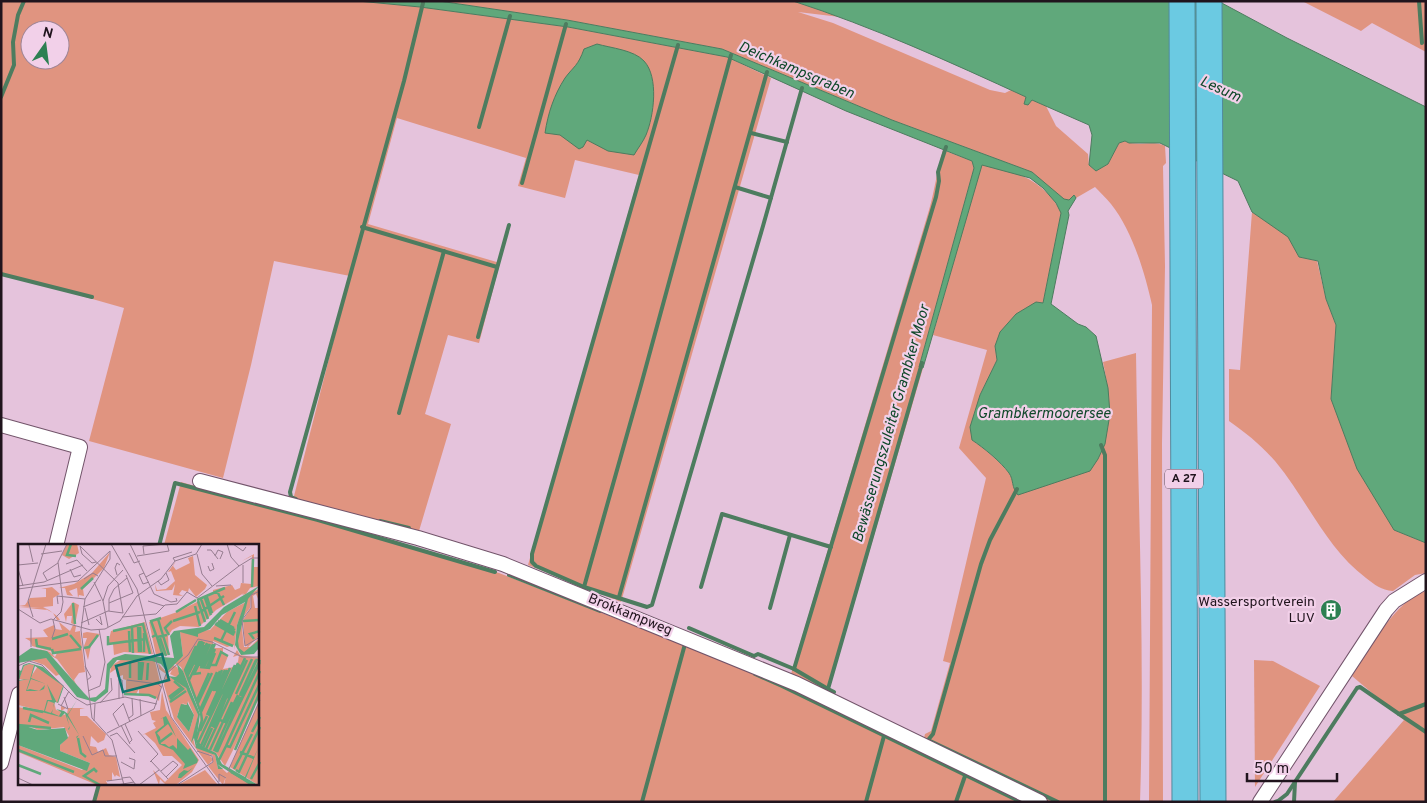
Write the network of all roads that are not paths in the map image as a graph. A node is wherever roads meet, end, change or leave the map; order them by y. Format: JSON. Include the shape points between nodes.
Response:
{"nodes":[{"id":1,"x":1182,"y":1,"type":"edge"},
{"id":2,"x":1209,"y":1,"type":"edge"},
{"id":3,"x":1,"y":426,"type":"edge"},
{"id":4,"x":200,"y":481,"type":"dead end"},
{"id":5,"x":56,"y":544,"type":"edge"},
{"id":6,"x":1426,"y":581,"type":"edge"},
{"id":7,"x":18,"y":698,"type":"edge"},
{"id":8,"x":1,"y":763,"type":"edge"},
{"id":9,"x":1040,"y":802,"type":"edge"},
{"id":10,"x":1185,"y":802,"type":"edge"},
{"id":11,"x":1213,"y":802,"type":"edge"},
{"id":12,"x":1260,"y":802,"type":"edge"}],
"edges":[{"from":1,"to":10,"type":"highway","number":"A 27"},
{"from":2,"to":11,"type":"highway","number":"A 27"},
{"from":3,"to":5,"type":"street","via":[[80,448]]},
{"from":4,"to":9,"type":"street","name":"Brokkampweg","via":[[409,535],[503,564],[797,684]]},
{"from":6,"to":12,"type":"street","via":[[1394,601],[1386,610]]},
{"from":7,"to":8,"type":"street"}]}
